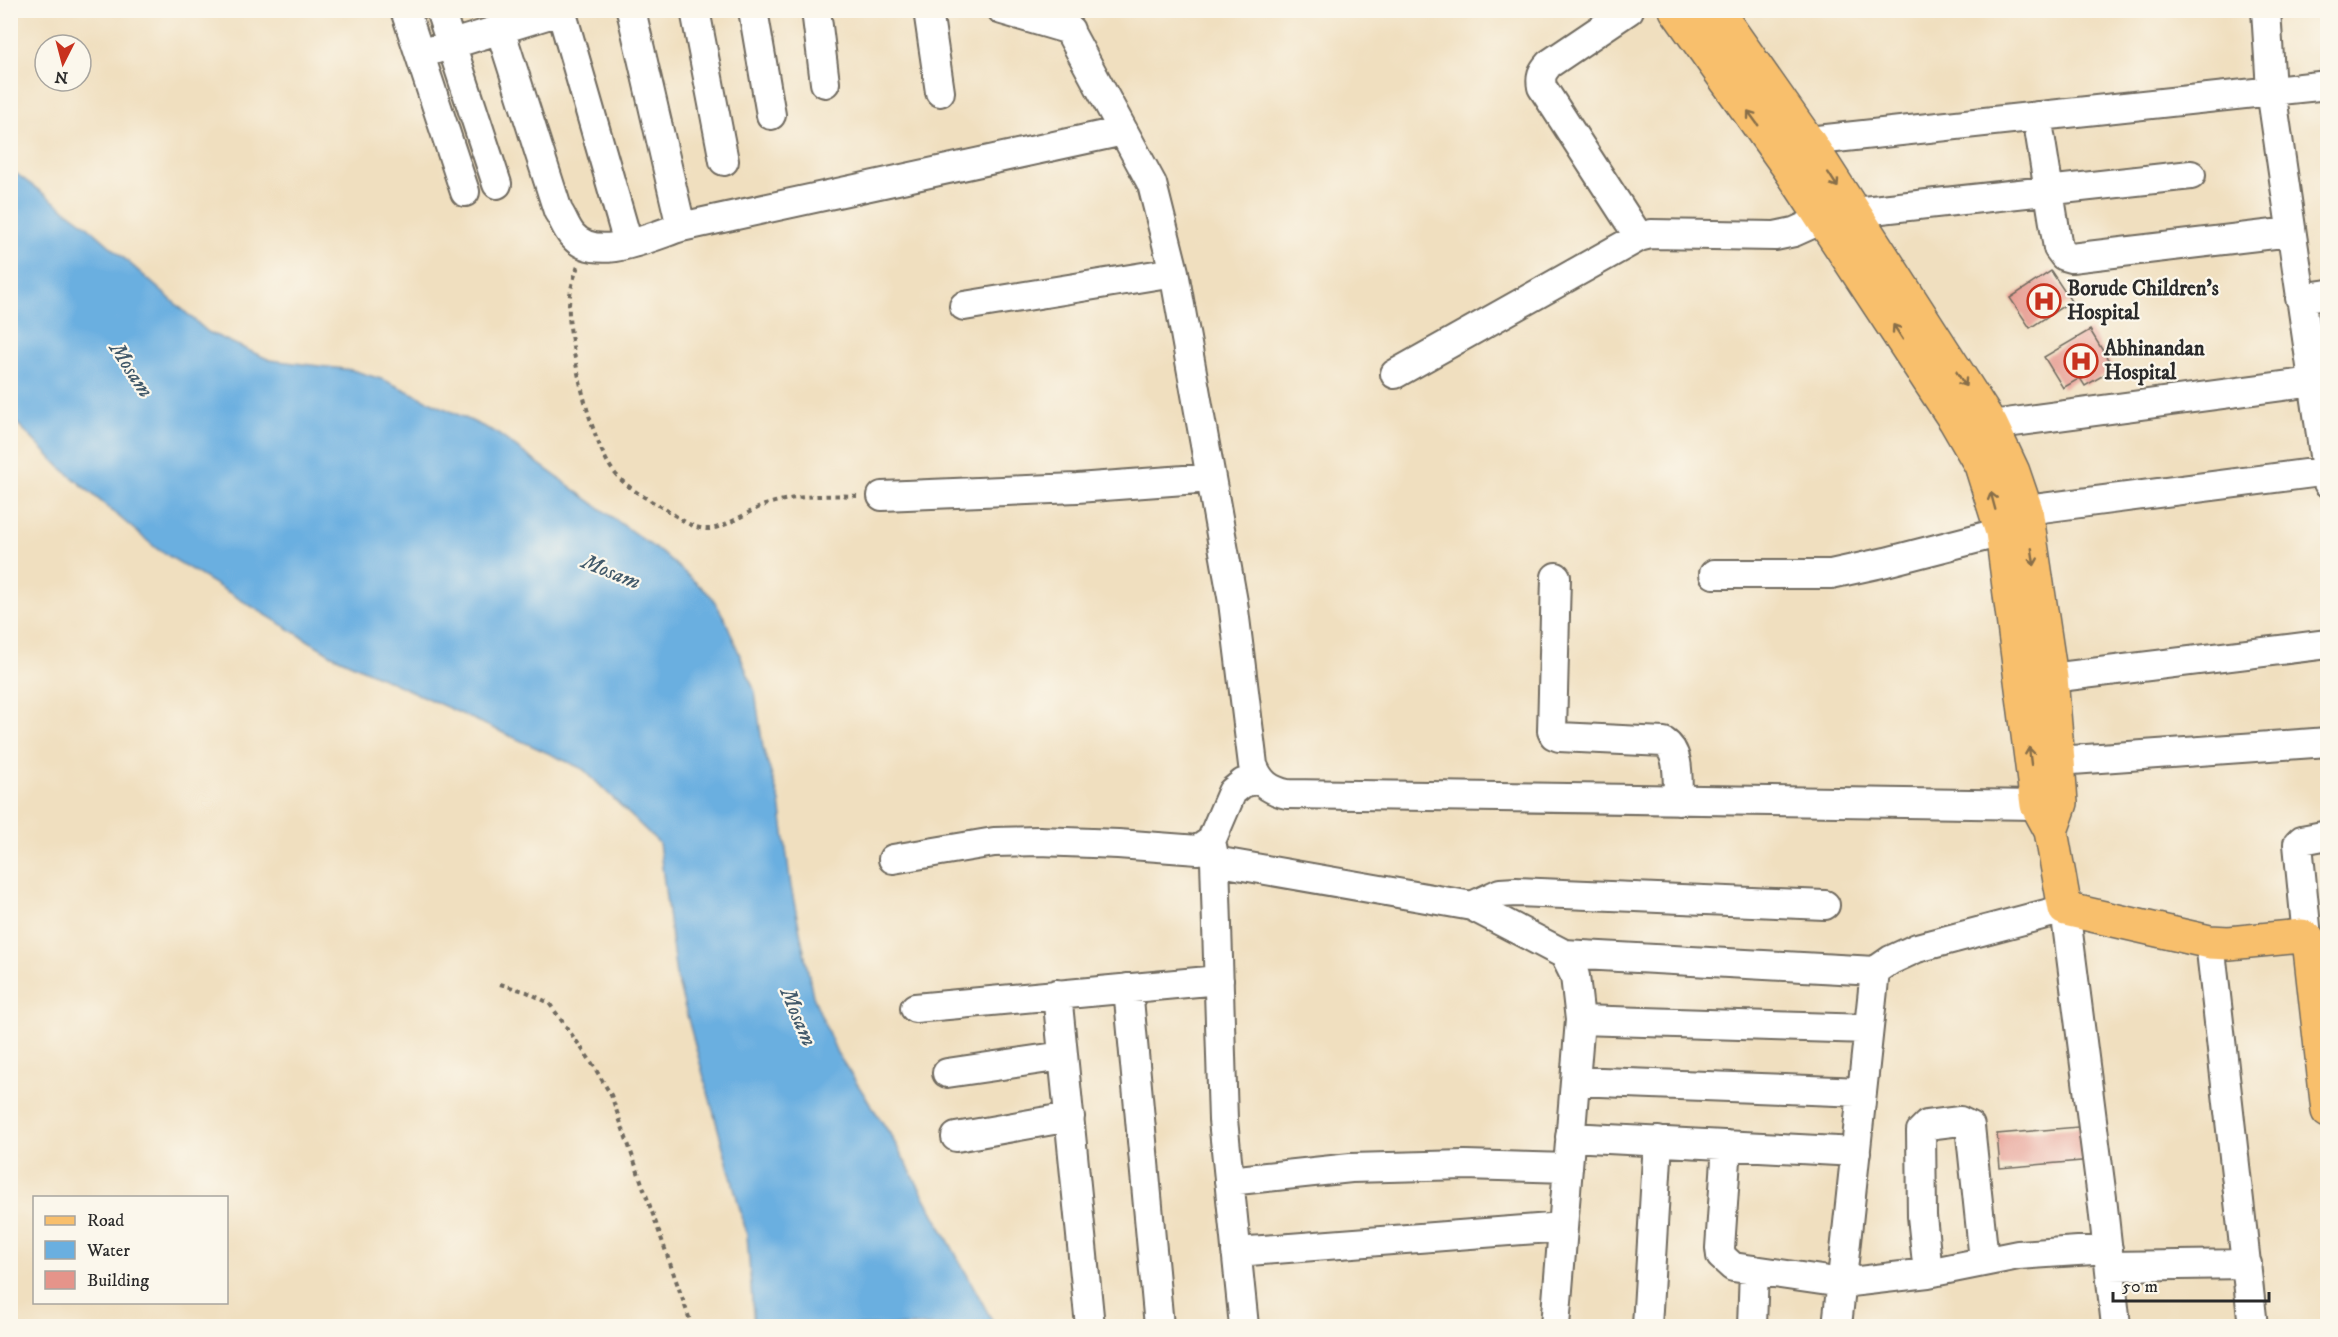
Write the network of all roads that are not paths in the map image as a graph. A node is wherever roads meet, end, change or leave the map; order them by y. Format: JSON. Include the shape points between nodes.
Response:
{"nodes":[{"id":1,"x":405,"y":10,"type":"edge"},
{"id":2,"x":440,"y":10,"type":"edge"},
{"id":3,"x":631,"y":10,"type":"edge"},
{"id":4,"x":695,"y":10,"type":"edge"},
{"id":5,"x":753,"y":10,"type":"edge"},
{"id":6,"x":816,"y":10,"type":"edge"},
{"id":7,"x":928,"y":10,"type":"edge"},
{"id":8,"x":1002,"y":10,"type":"edge"},
{"id":9,"x":1629,"y":10,"type":"edge"},
{"id":10,"x":1676,"y":10,"type":"edge"},
{"id":11,"x":1716,"y":10,"type":"edge"},
{"id":12,"x":2266,"y":10,"type":"edge"},
{"id":13,"x":561,"y":11,"type":"edge"},
{"id":14,"x":1064,"y":20,"type":"edge"},
{"id":15,"x":502,"y":23,"type":"edge"},
{"id":16,"x":450,"y":45,"type":"junction"},
{"id":17,"x":419,"y":54,"type":"junction"},
{"id":18,"x":825,"y":83,"type":"dead end"},
{"id":19,"x":2328,"y":85,"type":"edge"},
{"id":20,"x":2271,"y":90,"type":"junction"},
{"id":21,"x":940,"y":92,"type":"dead end"},
{"id":22,"x":771,"y":115,"type":"dead end"},
{"id":23,"x":2037,"y":116,"type":"junction"},
{"id":24,"x":1123,"y":131,"type":"junction"},
{"id":25,"x":1808,"y":141,"type":"junction"},
{"id":26,"x":1776,"y":150,"type":"junction"},
{"id":27,"x":724,"y":161,"type":"dead end"},
{"id":28,"x":2192,"y":175,"type":"dead end"},
{"id":29,"x":497,"y":184,"type":"dead end"},
{"id":30,"x":2047,"y":191,"type":"junction"},
{"id":31,"x":465,"y":192,"type":"dead end"},
{"id":32,"x":1838,"y":215,"type":"junction"},
{"id":33,"x":681,"y":227,"type":"junction"},
{"id":34,"x":2291,"y":232,"type":"junction"},
{"id":35,"x":1639,"y":237,"type":"junction"},
{"id":36,"x":628,"y":243,"type":"junction"},
{"id":37,"x":1174,"y":272,"type":"junction"},
{"id":38,"x":2328,"y":294,"type":"edge"},
{"id":39,"x":2300,"y":298,"type":"junction"},
{"id":40,"x":964,"y":306,"type":"dead end"},
{"id":41,"x":1395,"y":374,"type":"dead end"},
{"id":42,"x":2320,"y":381,"type":"edge"},
{"id":43,"x":1978,"y":429,"type":"junction"},
{"id":44,"x":2327,"y":475,"type":"edge"},
{"id":45,"x":1211,"y":478,"type":"junction"},
{"id":46,"x":882,"y":496,"type":"road end"},
{"id":47,"x":2026,"y":510,"type":"junction"},
{"id":48,"x":2002,"y":532,"type":"junction"},
{"id":49,"x":1714,"y":574,"type":"dead end"},
{"id":50,"x":1556,"y":577,"type":"dead end"},
{"id":51,"x":2328,"y":644,"type":"edge"},
{"id":52,"x":2050,"y":678,"type":"junction"},
{"id":53,"x":2328,"y":742,"type":"edge"},
{"id":54,"x":2058,"y":761,"type":"junction"},
{"id":55,"x":1258,"y":779,"type":"junction"},
{"id":56,"x":1678,"y":800,"type":"junction"},
{"id":57,"x":2050,"y":813,"type":"junction"},
{"id":58,"x":2328,"y":835,"type":"edge"},
{"id":59,"x":1213,"y":851,"type":"junction"},
{"id":60,"x":893,"y":859,"type":"dead end"},
{"id":61,"x":1825,"y":905,"type":"dead end"},
{"id":62,"x":1472,"y":906,"type":"junction"},
{"id":63,"x":2065,"y":909,"type":"junction"},
{"id":64,"x":2314,"y":938,"type":"edge"},
{"id":65,"x":2210,"y":942,"type":"junction"},
{"id":66,"x":1564,"y":954,"type":"junction"},
{"id":67,"x":1875,"y":970,"type":"junction"},
{"id":68,"x":1219,"y":980,"type":"junction"},
{"id":69,"x":1128,"y":988,"type":"junction"},
{"id":70,"x":1057,"y":994,"type":"junction"},
{"id":71,"x":915,"y":1008,"type":"dead end"},
{"id":72,"x":1580,"y":1020,"type":"junction"},
{"id":73,"x":1868,"y":1029,"type":"junction"},
{"id":74,"x":1063,"y":1056,"type":"junction"},
{"id":75,"x":947,"y":1073,"type":"dead end"},
{"id":76,"x":1575,"y":1081,"type":"junction"},
{"id":77,"x":1862,"y":1092,"type":"junction"},
{"id":78,"x":2328,"y":1112,"type":"edge"},
{"id":79,"x":1070,"y":1118,"type":"junction"},
{"id":80,"x":956,"y":1137,"type":"dead end"},
{"id":81,"x":1570,"y":1137,"type":"junction"},
{"id":82,"x":1658,"y":1141,"type":"junction"},
{"id":83,"x":1727,"y":1145,"type":"junction"},
{"id":84,"x":1856,"y":1152,"type":"junction"},
{"id":85,"x":1568,"y":1168,"type":"junction"},
{"id":86,"x":1229,"y":1181,"type":"junction"},
{"id":87,"x":1563,"y":1227,"type":"junction"},
{"id":88,"x":1236,"y":1252,"type":"junction"},
{"id":89,"x":2109,"y":1257,"type":"junction"},
{"id":90,"x":1984,"y":1260,"type":"junction"},
{"id":91,"x":2247,"y":1264,"type":"junction"},
{"id":92,"x":1754,"y":1270,"type":"junction"},
{"id":93,"x":1928,"y":1273,"type":"junction"},
{"id":94,"x":1842,"y":1283,"type":"junction"},
{"id":95,"x":1090,"y":1326,"type":"edge"},
{"id":96,"x":1159,"y":1326,"type":"edge"},
{"id":97,"x":1244,"y":1326,"type":"edge"},
{"id":98,"x":1556,"y":1326,"type":"edge"},
{"id":99,"x":1647,"y":1326,"type":"edge"},
{"id":100,"x":1752,"y":1326,"type":"edge"},
{"id":101,"x":1837,"y":1326,"type":"edge"},
{"id":102,"x":2116,"y":1326,"type":"edge"},
{"id":103,"x":2253,"y":1326,"type":"edge"}],
"edges":[{"from":1,"to":17,"type":"street"},
{"from":2,"to":16,"type":"street"},
{"from":3,"to":33,"type":"street"},
{"from":4,"to":27,"type":"street"},
{"from":5,"to":22,"type":"street"},
{"from":6,"to":18,"type":"street"},
{"from":7,"to":21,"type":"street"},
{"from":8,"to":14,"type":"street"},
{"from":9,"to":35,"type":"street","via":[[1550,64],[1541,79],[1542,87]]},
{"from":26,"to":10,"type":"main road","one_way":true},
{"from":11,"to":25,"type":"main road"},
{"from":12,"to":20,"type":"street"},
{"from":13,"to":15,"type":"street"},
{"from":13,"to":36,"type":"street"},
{"from":14,"to":24,"type":"street"},
{"from":15,"to":16,"type":"street"},
{"from":15,"to":36,"type":"street","via":[[558,211],[572,236],[597,249]]},
{"from":16,"to":17,"type":"street"},
{"from":16,"to":29,"type":"street"},
{"from":17,"to":31,"type":"street"},
{"from":19,"to":20,"type":"street"},
{"from":20,"to":23,"type":"street"},
{"from":20,"to":34,"type":"street"},
{"from":23,"to":25,"type":"street"},
{"from":23,"to":30,"type":"street"},
{"from":24,"to":33,"type":"street"},
{"from":24,"to":37,"type":"street","via":[[1152,184]]},
{"from":25,"to":26,"type":"street"},
{"from":25,"to":32,"type":"main road","one_way":true},
{"from":26,"to":32,"type":"main road"},
{"from":28,"to":30,"type":"street"},
{"from":30,"to":32,"type":"street"},
{"from":30,"to":34,"type":"street","via":[[2058,248],[2071,258]]},
{"from":32,"to":35,"type":"street","via":[[1775,236]]},
{"from":32,"to":43,"type":"main road"},
{"from":33,"to":36,"type":"street"},
{"from":34,"to":39,"type":"street"},
{"from":35,"to":41,"type":"street"},
{"from":37,"to":40,"type":"street"},
{"from":37,"to":45,"type":"street"},
{"from":38,"to":39,"type":"street"},
{"from":39,"to":42,"type":"street"},
{"from":42,"to":43,"type":"street"},
{"from":42,"to":44,"type":"street"},
{"from":43,"to":47,"type":"main road","via":[[2013,472]]},
{"from":48,"to":43,"type":"main road","one_way":true,"via":[[1981,465]]},
{"from":44,"to":47,"type":"street"},
{"from":45,"to":46,"type":"street"},
{"from":45,"to":55,"type":"street"},
{"from":47,"to":52,"type":"main road","one_way":true},
{"from":48,"to":49,"type":"street","via":[[1831,574]]},
{"from":57,"to":48,"type":"main road","one_way":true},
{"from":50,"to":56,"type":"street","via":[[1552,731],[1559,737],[1665,742],[1675,753]]},
{"from":51,"to":52,"type":"street"},
{"from":52,"to":54,"type":"main road"},
{"from":53,"to":54,"type":"street"},
{"from":54,"to":57,"type":"main road"},
{"from":55,"to":56,"type":"street","via":[[1274,791],[1287,794]]},
{"from":55,"to":59,"type":"street","via":[[1243,783],[1232,792]]},
{"from":56,"to":57,"type":"street"},
{"from":57,"to":63,"type":"main road"},
{"from":58,"to":64,"type":"street","via":[[2298,844]]},
{"from":59,"to":60,"type":"street","via":[[1095,843],[994,842]]},
{"from":59,"to":62,"type":"street"},
{"from":59,"to":68,"type":"street"},
{"from":61,"to":62,"type":"street","via":[[1516,892],[1500,893]]},
{"from":62,"to":66,"type":"street"},
{"from":63,"to":65,"type":"main road"},
{"from":63,"to":67,"type":"street","via":[[1917,948]]},
{"from":63,"to":89,"type":"street"},
{"from":64,"to":65,"type":"main road"},
{"from":64,"to":78,"type":"main road"},
{"from":65,"to":91,"type":"street"},
{"from":66,"to":67,"type":"street"},
{"from":66,"to":72,"type":"street","via":[[1575,976]]},
{"from":67,"to":73,"type":"street"},
{"from":68,"to":69,"type":"street"},
{"from":68,"to":86,"type":"street"},
{"from":69,"to":70,"type":"street"},
{"from":69,"to":96,"type":"street"},
{"from":70,"to":71,"type":"street"},
{"from":70,"to":74,"type":"street"},
{"from":72,"to":73,"type":"street"},
{"from":72,"to":76,"type":"street"},
{"from":73,"to":77,"type":"street"},
{"from":74,"to":75,"type":"street"},
{"from":74,"to":79,"type":"street"},
{"from":76,"to":77,"type":"street"},
{"from":76,"to":81,"type":"street"},
{"from":77,"to":84,"type":"street"},
{"from":79,"to":80,"type":"street"},
{"from":79,"to":95,"type":"street"},
{"from":81,"to":82,"type":"street"},
{"from":81,"to":85,"type":"street"},
{"from":82,"to":83,"type":"street"},
{"from":82,"to":99,"type":"street"},
{"from":83,"to":84,"type":"street"},
{"from":83,"to":92,"type":"street","via":[[1721,1256],[1733,1267]]},
{"from":84,"to":94,"type":"street"},
{"from":85,"to":86,"type":"street","via":[[1351,1168]]},
{"from":85,"to":87,"type":"street"},
{"from":86,"to":88,"type":"street"},
{"from":87,"to":88,"type":"street"},
{"from":87,"to":98,"type":"street"},
{"from":88,"to":97,"type":"street"},
{"from":89,"to":90,"type":"street","via":[[2018,1255]]},
{"from":89,"to":91,"type":"street"},
{"from":89,"to":102,"type":"street"},
{"from":90,"to":93,"type":"street"},
{"from":90,"to":93,"type":"street","via":[[1970,1126],[1960,1121],[1927,1125],[1922,1131],[1922,1216]]},
{"from":91,"to":103,"type":"street"},
{"from":92,"to":94,"type":"street"},
{"from":92,"to":100,"type":"street"},
{"from":93,"to":94,"type":"street"},
{"from":94,"to":101,"type":"street"}]}
